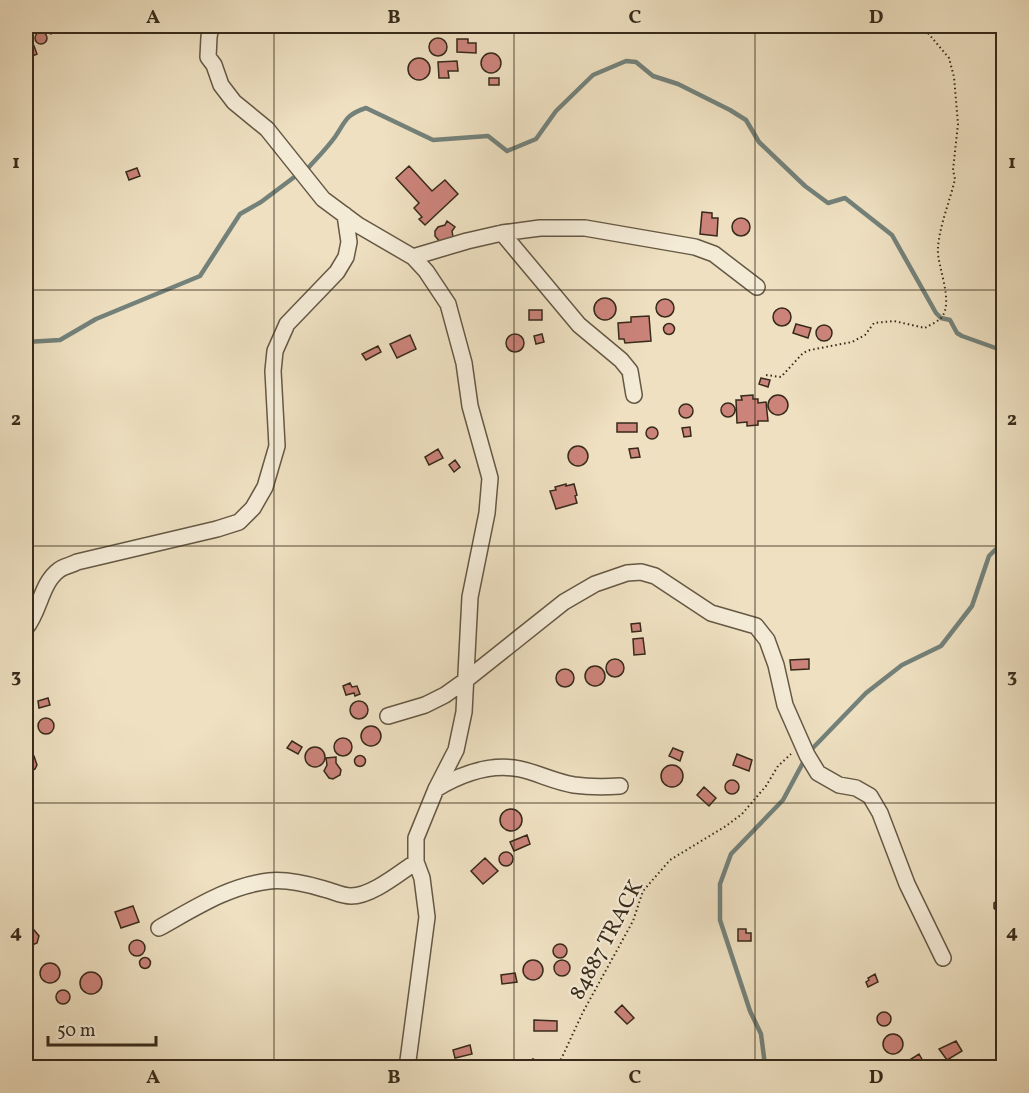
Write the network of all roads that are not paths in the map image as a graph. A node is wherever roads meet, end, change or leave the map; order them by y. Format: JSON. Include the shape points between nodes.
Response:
{"nodes":[{"id":1,"x":212,"y":26,"type":"edge"},
{"id":2,"x":345,"y":215,"type":"junction"},
{"id":3,"x":502,"y":233,"type":"junction"},
{"id":4,"x":413,"y":257,"type":"junction"},
{"id":5,"x":757,"y":287,"type":"dead end"},
{"id":6,"x":634,"y":395,"type":"dead end"},
{"id":7,"x":26,"y":628,"type":"edge"},
{"id":8,"x":466,"y":680,"type":"junction"},
{"id":9,"x":388,"y":716,"type":"dead end"},
{"id":10,"x":620,"y":786,"type":"dead end"},
{"id":11,"x":436,"y":789,"type":"junction"},
{"id":12,"x":416,"y":862,"type":"junction"},
{"id":13,"x":159,"y":928,"type":"dead end"},
{"id":14,"x":943,"y":958,"type":"dead end"},
{"id":15,"x":407,"y":1068,"type":"edge"}],
"edges":[{"from":1,"to":2,"type":"street","via":[[208,57],[221,85],[234,102],[267,129],[323,199]]},
{"from":2,"to":4,"type":"street"},
{"from":2,"to":7,"type":"street","via":[[349,242],[346,257],[337,272],[287,324],[275,351],[277,446],[265,487],[253,508],[239,522],[77,562],[59,570],[48,582]]},
{"from":3,"to":4,"type":"street"},
{"from":3,"to":5,"type":"street","via":[[585,228],[695,247],[714,254]]},
{"from":3,"to":6,"type":"street","via":[[579,325],[630,371]]},
{"from":4,"to":8,"type":"street","via":[[448,303],[490,478],[470,597]]},
{"from":8,"to":9,"type":"street","via":[[425,705]]},
{"from":8,"to":11,"type":"street","via":[[456,750]]},
{"from":8,"to":14,"type":"street","via":[[564,602],[610,577],[641,572],[655,576],[711,613],[756,626],[767,640],[785,705],[818,773],[870,796]]},
{"from":10,"to":11,"type":"street","via":[[572,785],[520,769],[500,768],[456,777]]},
{"from":11,"to":12,"type":"street","via":[[416,838]]},
{"from":12,"to":13,"type":"street","via":[[383,884],[352,896],[290,881],[232,889]]},
{"from":12,"to":15,"type":"street","via":[[427,917]]}]}
